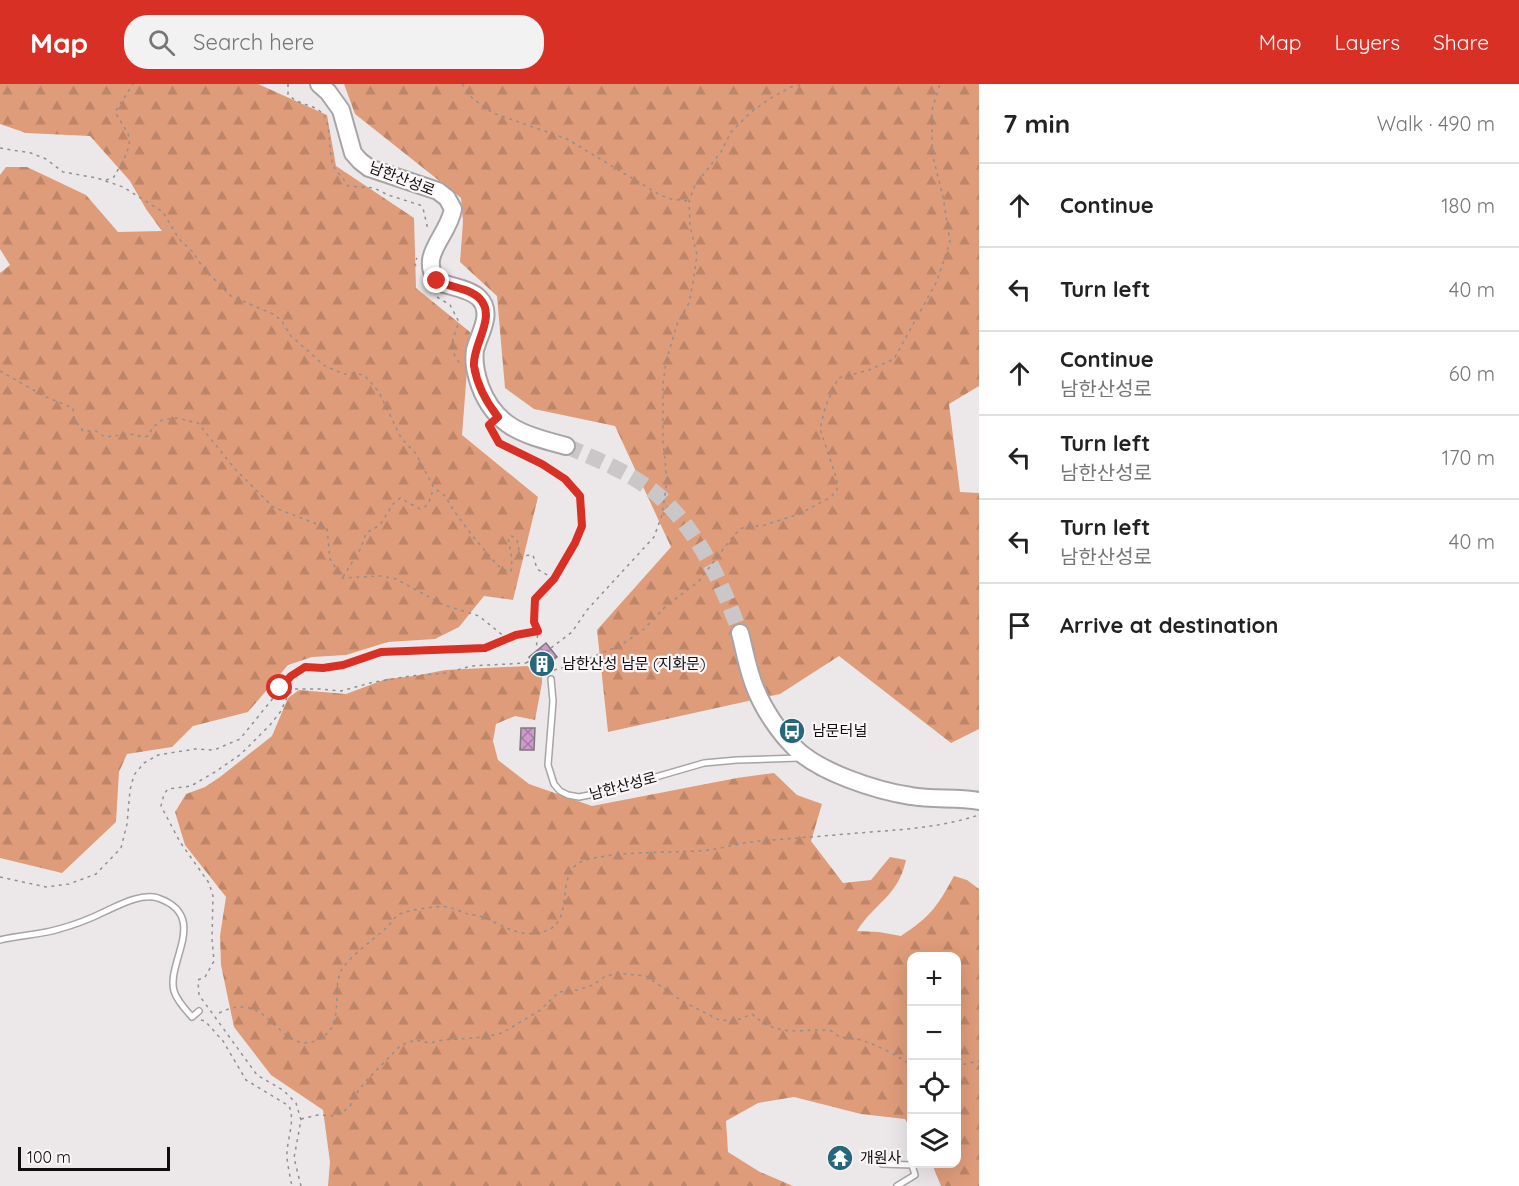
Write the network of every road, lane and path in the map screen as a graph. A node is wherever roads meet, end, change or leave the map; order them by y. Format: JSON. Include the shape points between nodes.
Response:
{"nodes":[{"id":1,"x":133,"y":84,"type":"edge"},
{"id":2,"x":288,"y":84,"type":"edge"},
{"id":3,"x":319,"y":84,"type":"edge"},
{"id":4,"x":462,"y":84,"type":"edge"},
{"id":5,"x":805,"y":84,"type":"edge"},
{"id":6,"x":940,"y":84,"type":"edge"},
{"id":7,"x":0,"y":148,"type":"edge"},
{"id":8,"x":105,"y":180,"type":"junction"},
{"id":9,"x":689,"y":201,"type":"junction"},
{"id":10,"x":428,"y":230,"type":"dead end"},
{"id":11,"x":417,"y":258,"type":"dead end"},
{"id":12,"x":419,"y":268,"type":"dead end"},
{"id":13,"x":430,"y":291,"type":"dead end"},
{"id":14,"x":462,"y":366,"type":"dead end"},
{"id":15,"x":0,"y":371,"type":"edge"},
{"id":16,"x":498,"y":417,"type":"junction"},
{"id":17,"x":566,"y":446,"type":"tunnel mouth"},
{"id":18,"x":434,"y":488,"type":"junction"},
{"id":19,"x":342,"y":578,"type":"junction"},
{"id":20,"x":554,"y":579,"type":"junction"},
{"id":21,"x":538,"y":631,"type":"junction"},
{"id":22,"x":740,"y":633,"type":"tunnel mouth"},
{"id":23,"x":506,"y":638,"type":"junction"},
{"id":24,"x":536,"y":650,"type":"dead end"},
{"id":25,"x":543,"y":664,"type":"dead end"},
{"id":26,"x":551,"y":679,"type":"dead end"},
{"id":27,"x":817,"y":763,"type":"junction"},
{"id":28,"x":979,"y":801,"type":"edge"},
{"id":29,"x":979,"y":815,"type":"edge"},
{"id":30,"x":0,"y":877,"type":"edge"},
{"id":31,"x":0,"y":939,"type":"edge"},
{"id":32,"x":199,"y":1011,"type":"dead end"},
{"id":33,"x":219,"y":1013,"type":"dead end"},
{"id":34,"x":192,"y":1017,"type":"junction"},
{"id":35,"x":979,"y":1060,"type":"edge"},
{"id":36,"x":907,"y":1063,"type":"edge"},
{"id":37,"x":961,"y":1065,"type":"edge"},
{"id":38,"x":301,"y":1120,"type":"junction"},
{"id":39,"x":882,"y":1164,"type":"dead end"},
{"id":40,"x":292,"y":1186,"type":"edge"},
{"id":41,"x":301,"y":1186,"type":"edge"},
{"id":42,"x":897,"y":1186,"type":"edge"}],
"edges":[{"from":1,"to":8,"type":"path","via":[[116,112],[129,134],[129,145],[114,177]]},
{"from":2,"to":10,"type":"path","via":[[288,94],[295,102],[321,112],[327,120],[334,169],[348,186],[374,188],[420,205]]},
{"from":3,"to":16,"type":"main road","name":"남한산성로","via":[[342,110],[353,153],[360,161],[369,168],[438,191],[453,208],[429,266],[437,281],[473,293],[484,305],[485,320],[474,366],[487,402]]},
{"from":4,"to":9,"type":"path","via":[[473,99],[493,113],[567,140],[671,200]]},
{"from":5,"to":9,"type":"path","via":[[769,99],[731,132],[695,185]]},
{"from":6,"to":25,"type":"path","via":[[932,110],[932,153],[950,242],[937,281],[894,359],[838,378],[831,392],[820,429],[837,490],[799,514],[742,528],[699,581],[621,645],[547,672]]},
{"from":7,"to":8,"type":"path","via":[[32,153],[63,172]]},
{"from":8,"to":18,"type":"path","via":[[163,213],[179,239],[231,296],[273,314],[325,366],[344,374],[365,376],[379,392],[401,438],[416,454]]},
{"from":9,"to":38,"type":"path","bridge":true,"via":[[697,255],[689,303],[677,324],[663,384],[667,481],[662,515],[654,537],[587,610],[572,632],[526,663],[471,666],[341,691],[295,689],[270,725],[241,754],[191,786],[168,789],[164,794],[161,806],[209,883],[213,896],[214,962],[205,977],[198,980],[199,995],[257,1075],[296,1103]]},
{"from":11,"to":12,"type":"path","via":[[414,263]]},
{"from":13,"to":14,"type":"path","via":[[450,305],[457,316],[452,351]]},
{"from":15,"to":19,"type":"path","via":[[73,408],[74,419],[83,431],[96,431],[105,437],[148,436],[162,420],[176,418],[198,423],[235,469],[273,507],[327,528],[330,559]]},
{"from":16,"to":17,"type":"main road","name":"남한산성로","via":[[515,430]]},
{"from":16,"to":20,"type":"path","via":[[489,425],[499,443],[565,479],[580,496],[582,526]]},
{"from":18,"to":19,"type":"path","via":[[428,505],[420,509],[400,498],[393,504],[380,525],[366,533]]},
{"from":18,"to":20,"type":"path","via":[[445,496],[497,565],[512,571],[508,538],[512,536],[517,540],[520,556],[533,555],[537,569]]},
{"from":19,"to":23,"type":"path","via":[[396,579],[444,605],[479,616]]},
{"from":20,"to":21,"type":"path","via":[[535,599],[534,622]]},
{"from":21,"to":23,"type":"path"},
{"from":21,"to":24,"type":"path"},
{"from":22,"to":27,"type":"main road","name":"남한산성로","via":[[747,665],[764,705],[795,748]]},
{"from":23,"to":30,"type":"path","via":[[485,648],[381,652],[343,665],[305,667],[286,682],[240,739],[214,750],[158,755],[144,763],[134,775],[121,848],[96,874],[46,887]]},
{"from":26,"to":27,"type":"lane","name":"남한산성로","via":[[548,765],[554,784],[568,795],[604,792],[704,763],[796,757]]},
{"from":27,"to":28,"type":"main road","name":"남한산성로","via":[[850,780],[910,796]]},
{"from":29,"to":33,"type":"path","via":[[935,827],[758,841],[710,850],[617,853],[585,859],[572,870],[565,888],[563,914],[549,931],[517,933],[483,917],[445,906],[399,914],[346,962],[340,972],[333,1022],[328,1033],[317,1040],[307,1043],[289,1038],[250,1007],[233,1006]]},
{"from":31,"to":34,"type":"lane","via":[[58,930],[135,899],[152,896],[171,903],[184,928],[173,989]]},
{"from":32,"to":34,"type":"lane"},
{"from":34,"to":40,"type":"path","via":[[205,1021],[223,1041],[246,1080],[289,1106],[292,1112],[287,1158]]},
{"from":35,"to":37,"type":"path"},
{"from":36,"to":38,"type":"path","via":[[856,1039],[842,1039],[830,1030],[783,1032],[752,1014],[735,1021],[719,1020],[646,976],[617,973],[604,976],[593,985],[559,992],[539,1011],[502,1033],[430,1043],[415,1040],[401,1045],[365,1082],[343,1112]]},
{"from":38,"to":41,"type":"path","via":[[294,1158]]},
{"from":39,"to":42,"type":"lane","via":[[912,1165],[915,1175]]}]}
